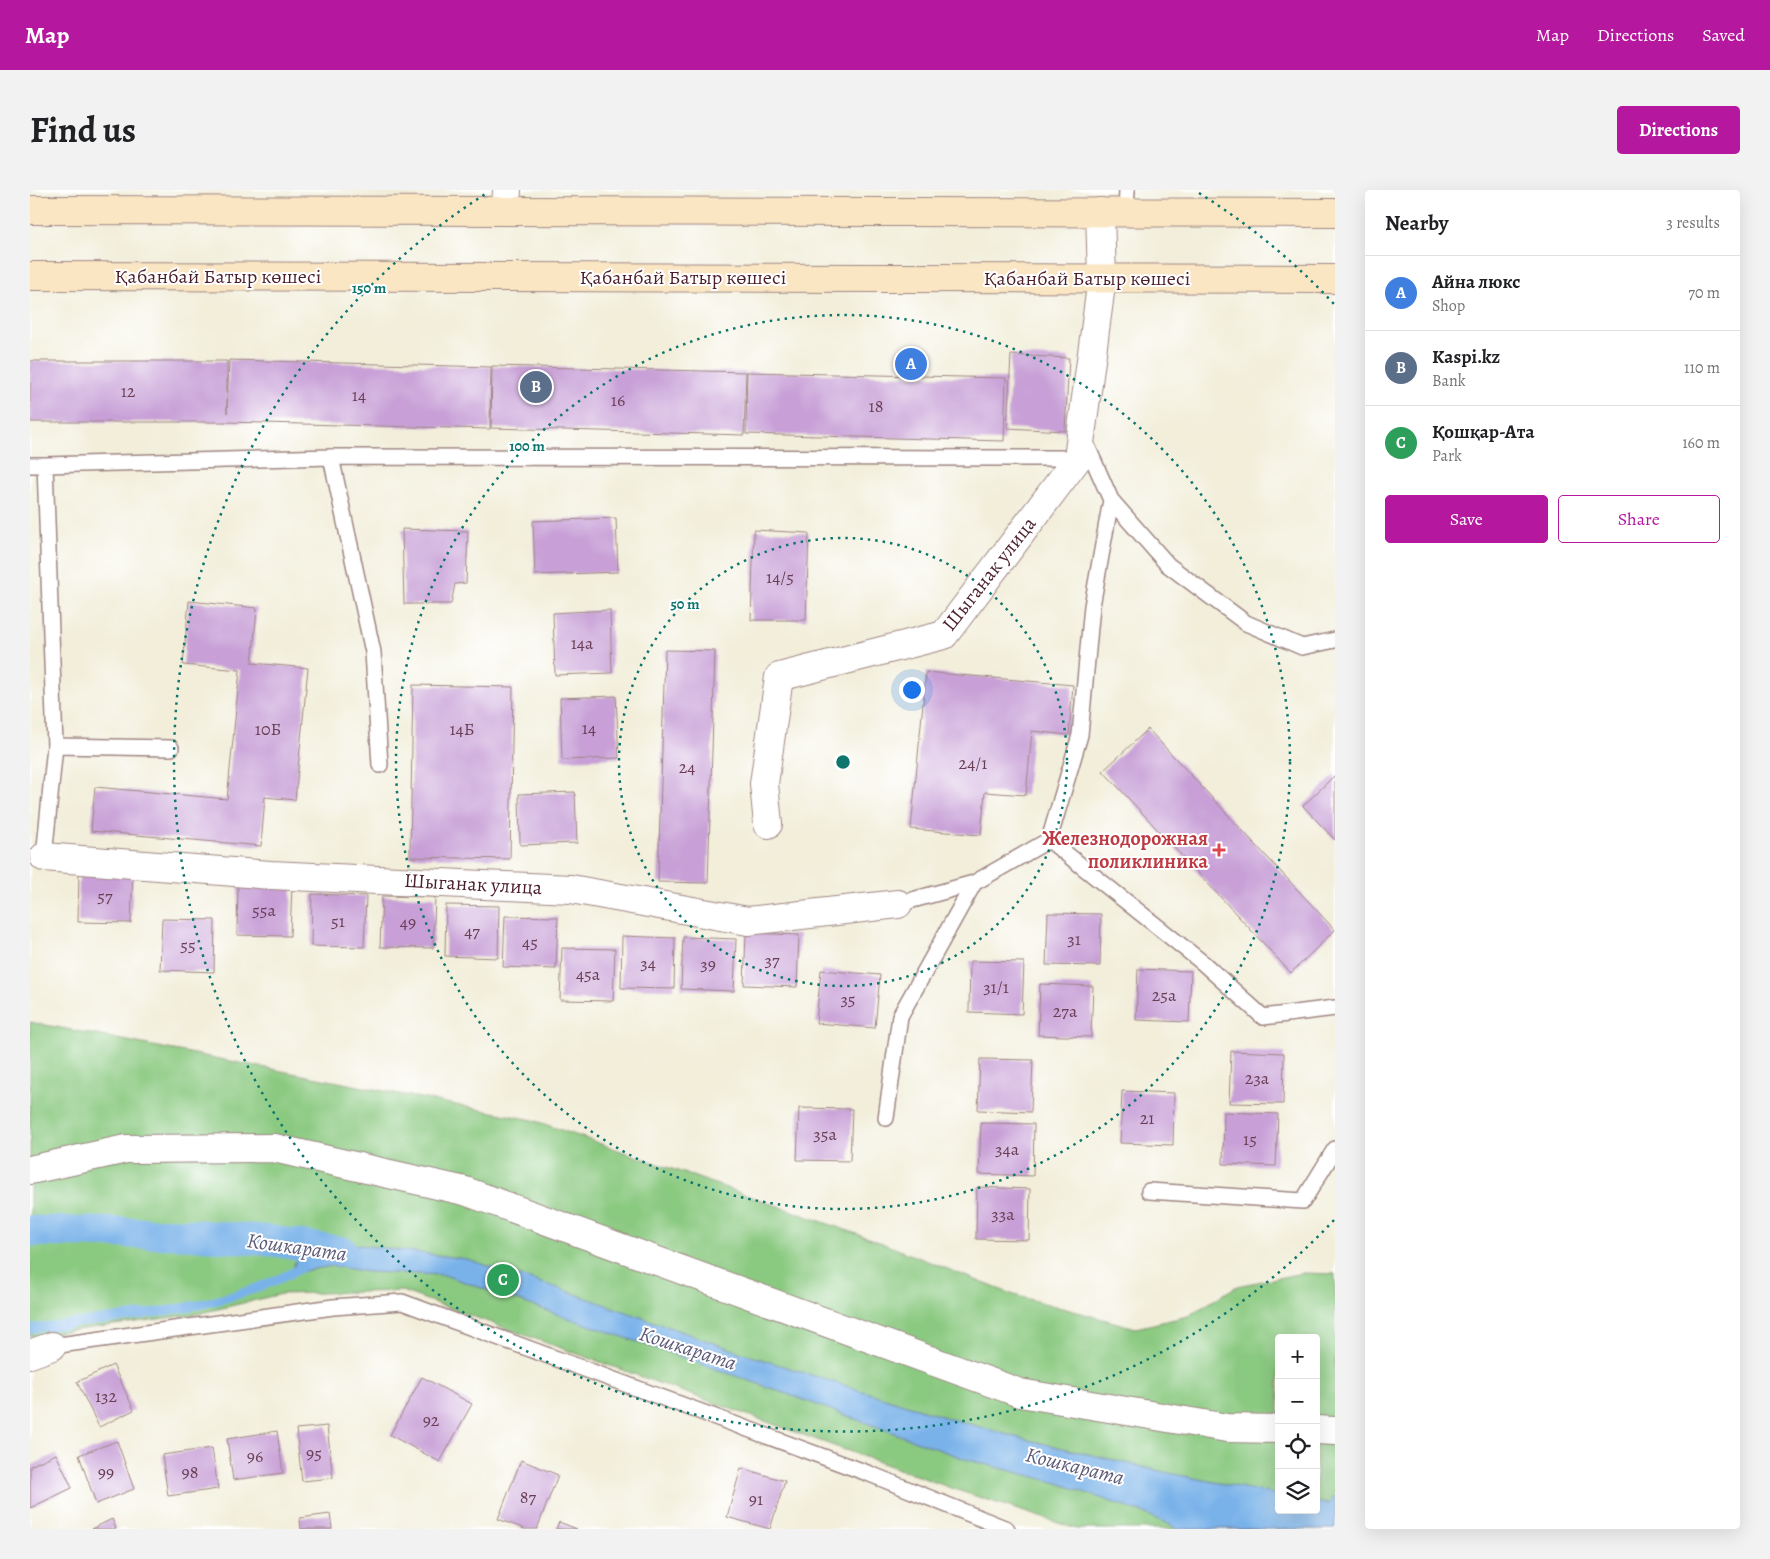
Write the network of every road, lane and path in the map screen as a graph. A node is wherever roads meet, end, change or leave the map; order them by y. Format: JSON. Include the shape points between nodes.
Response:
{"nodes":[{"id":1,"x":507,"y":201,"type":"edge"},
{"id":2,"x":1118,"y":205,"type":"edge"},
{"id":3,"x":30,"y":210,"type":"edge"},
{"id":4,"x":1335,"y":213,"type":"edge"},
{"id":5,"x":30,"y":276,"type":"edge"},
{"id":6,"x":1102,"y":278,"type":"junction"},
{"id":7,"x":1335,"y":279,"type":"edge"},
{"id":8,"x":1080,"y":445,"type":"junction"},
{"id":9,"x":331,"y":457,"type":"junction"},
{"id":10,"x":37,"y":465,"type":"edge"},
{"id":11,"x":1111,"y":500,"type":"junction"},
{"id":12,"x":1335,"y":640,"type":"edge"},
{"id":13,"x":55,"y":746,"type":"junction"},
{"id":14,"x":171,"y":748,"type":"dead end"},
{"id":15,"x":380,"y":765,"type":"dead end"},
{"id":16,"x":768,"y":824,"type":"dead end"},
{"id":17,"x":1049,"y":840,"type":"junction"},
{"id":18,"x":44,"y":857,"type":"joint"},
{"id":19,"x":974,"y":882,"type":"junction"},
{"id":20,"x":898,"y":904,"type":"joint"},
{"id":21,"x":1335,"y":1008,"type":"edge"},
{"id":22,"x":886,"y":1118,"type":"dead end"},
{"id":23,"x":1335,"y":1149,"type":"edge"},
{"id":24,"x":30,"y":1170,"type":"edge"},
{"id":25,"x":1149,"y":1190,"type":"dead end"},
{"id":26,"x":41,"y":1350,"type":"edge"},
{"id":27,"x":1275,"y":1429,"type":"edge"},
{"id":28,"x":1320,"y":1430,"type":"edge"},
{"id":29,"x":1335,"y":1431,"type":"edge"},
{"id":30,"x":1007,"y":1529,"type":"edge"}],
"edges":[{"from":1,"to":2,"type":"main road"},
{"from":1,"to":3,"type":"main road"},
{"from":2,"to":4,"type":"main road"},
{"from":2,"to":6,"type":"street","name":"Шыганак улица"},
{"from":5,"to":6,"type":"main road","name":"Қабанбай Батыр көшесі"},
{"from":6,"to":7,"type":"main road","name":"Қабанбай Батыр көшесі"},
{"from":6,"to":8,"type":"street","name":"Шыганак улица"},
{"from":8,"to":9,"type":"lane"},
{"from":8,"to":11,"type":"lane"},
{"from":8,"to":16,"type":"street","name":"Шыганак улица","via":[[944,635],[780,677],[764,784]]},
{"from":9,"to":10,"type":"lane"},
{"from":9,"to":15,"type":"lane","via":[[373,652]]},
{"from":10,"to":13,"type":"lane"},
{"from":11,"to":12,"type":"lane","via":[[1168,565],[1246,623],[1302,647]]},
{"from":11,"to":17,"type":"lane","via":[[1092,606],[1080,735]]},
{"from":13,"to":14,"type":"lane"},
{"from":13,"to":18,"type":"lane"},
{"from":17,"to":19,"type":"lane"},
{"from":17,"to":21,"type":"lane","via":[[1203,963],[1263,1017]]},
{"from":18,"to":20,"type":"street","name":"Шыганак улица","via":[[271,875],[571,889],[748,921]]},
{"from":19,"to":20,"type":"lane"},
{"from":19,"to":22,"type":"lane","via":[[900,1016]]},
{"from":23,"to":25,"type":"lane","via":[[1303,1201]]},
{"from":24,"to":27,"type":"street","via":[[126,1148],[274,1148],[465,1191],[1020,1393],[1227,1428]]},
{"from":26,"to":30,"type":"lane","via":[[333,1306],[402,1302],[870,1474]]},
{"from":28,"to":29,"type":"street"}]}
